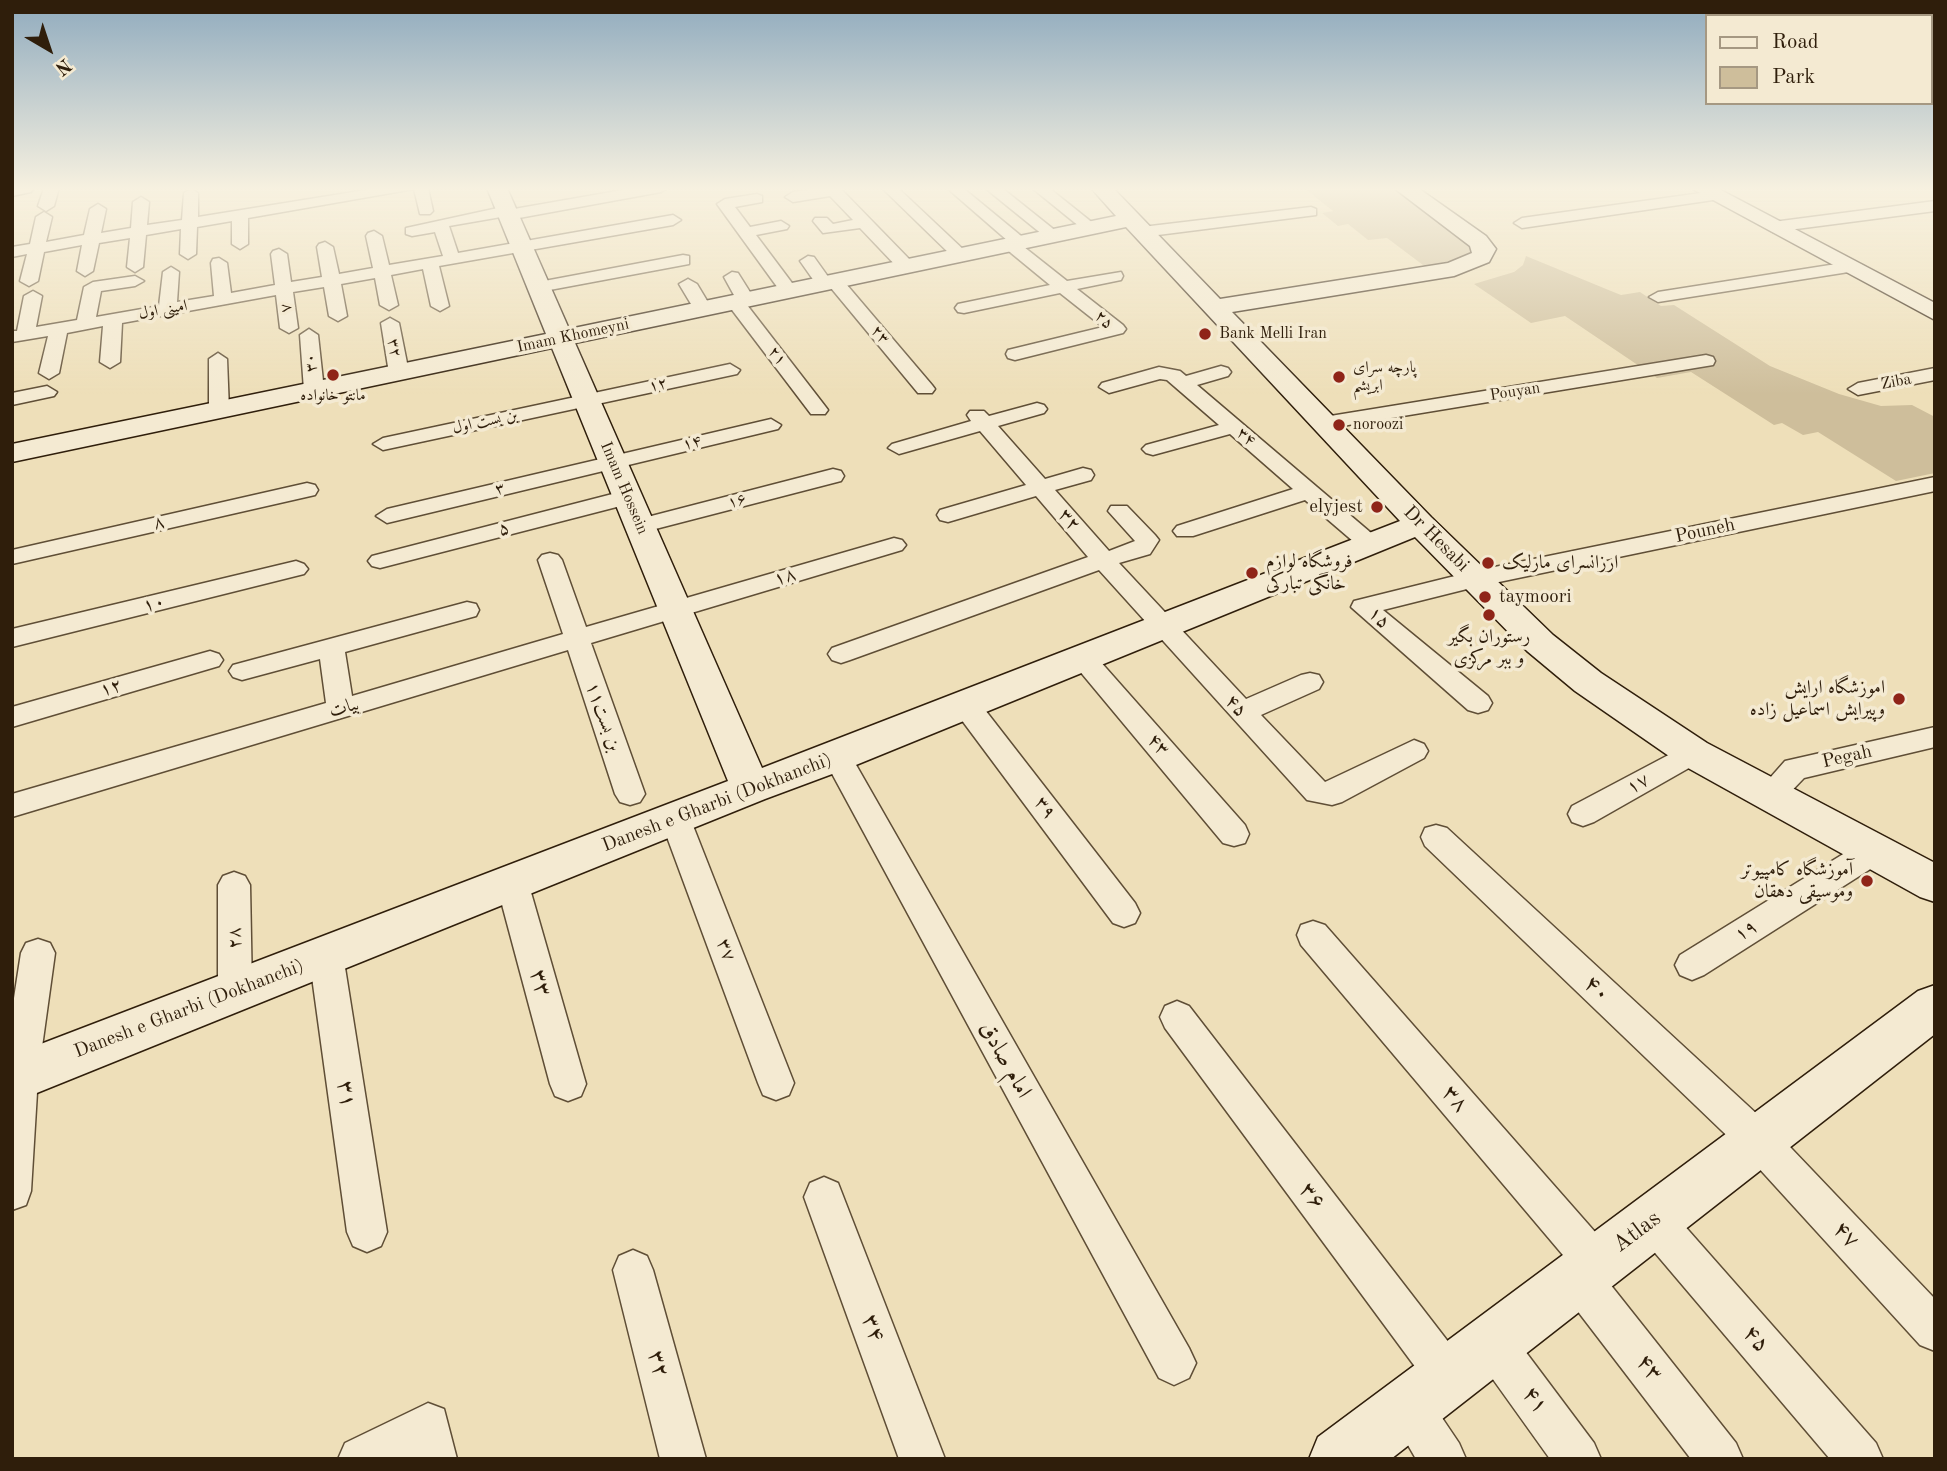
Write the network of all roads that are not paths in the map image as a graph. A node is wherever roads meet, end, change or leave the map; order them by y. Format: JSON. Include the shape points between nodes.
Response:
{"nodes":[{"id":1,"x":36,"y":257,"type":"edge"},
{"id":2,"x":88,"y":257,"type":"edge"},
{"id":3,"x":136,"y":257,"type":"edge"},
{"id":4,"x":279,"y":257,"type":"edge"},
{"id":5,"x":327,"y":257,"type":"edge"},
{"id":6,"x":378,"y":257,"type":"edge"},
{"id":7,"x":466,"y":257,"type":"edge"},
{"id":8,"x":526,"y":257,"type":"edge"},
{"id":9,"x":763,"y":257,"type":"edge"},
{"id":10,"x":898,"y":257,"type":"edge"},
{"id":11,"x":951,"y":257,"type":"edge"},
{"id":12,"x":1030,"y":257,"type":"edge"},
{"id":13,"x":1175,"y":257,"type":"edge"},
{"id":14,"x":1481,"y":257,"type":"edge"},
{"id":15,"x":1504,"y":257,"type":"edge"},
{"id":16,"x":1829,"y":257,"type":"edge"},
{"id":17,"x":452,"y":259,"type":"joint"},
{"id":18,"x":683,"y":260,"type":"dead end"},
{"id":19,"x":808,"y":261,"type":"dead end"},
{"id":20,"x":219,"y":263,"type":"dead end"},
{"id":21,"x":430,"y":263,"type":"junction"},
{"id":22,"x":906,"y":265,"type":"junction"},
{"id":23,"x":1849,"y":267,"type":"junction"},
{"id":24,"x":85,"y":271,"type":"dead end"},
{"id":25,"x":380,"y":271,"type":"junction"},
{"id":26,"x":171,"y":272,"type":"dead end"},
{"id":27,"x":1115,"y":276,"type":"dead end"},
{"id":28,"x":732,"y":277,"type":"dead end"},
{"id":29,"x":332,"y":280,"type":"junction"},
{"id":30,"x":830,"y":283,"type":"junction"},
{"id":31,"x":688,"y":284,"type":"dead end"},
{"id":32,"x":539,"y":287,"type":"junction"},
{"id":33,"x":1065,"y":287,"type":"junction"},
{"id":34,"x":284,"y":288,"type":"junction"},
{"id":35,"x":789,"y":291,"type":"junction"},
{"id":36,"x":124,"y":297,"type":"dead end"},
{"id":37,"x":1658,"y":297,"type":"dead end"},
{"id":38,"x":223,"y":299,"type":"junction"},
{"id":39,"x":741,"y":301,"type":"junction"},
{"id":40,"x":1231,"y":305,"type":"junction"},
{"id":41,"x":440,"y":306,"type":"dead end"},
{"id":42,"x":964,"y":308,"type":"dead end"},
{"id":43,"x":169,"y":309,"type":"junction"},
{"id":44,"x":703,"y":309,"type":"junction"},
{"id":45,"x":1935,"y":313,"type":"edge"},
{"id":46,"x":338,"y":316,"type":"dead end"},
{"id":47,"x":116,"y":318,"type":"junction"},
{"id":48,"x":85,"y":324,"type":"junction"},
{"id":49,"x":289,"y":328,"type":"dead end"},
{"id":50,"x":59,"y":329,"type":"junction"},
{"id":51,"x":309,"y":335,"type":"dead end"},
{"id":52,"x":18,"y":336,"type":"edge"},
{"id":53,"x":561,"y":339,"type":"junction"},
{"id":54,"x":1014,"y":354,"type":"dead end"},
{"id":55,"x":218,"y":359,"type":"dead end"},
{"id":56,"x":1706,"y":361,"type":"dead end"},
{"id":57,"x":110,"y":362,"type":"dead end"},
{"id":58,"x":730,"y":370,"type":"dead end"},
{"id":59,"x":1222,"y":372,"type":"dead end"},
{"id":60,"x":399,"y":373,"type":"junction"},
{"id":61,"x":1935,"y":374,"type":"edge"},
{"id":62,"x":1183,"y":383,"type":"junction"},
{"id":63,"x":1109,"y":387,"type":"dead end"},
{"id":64,"x":925,"y":389,"type":"dead end"},
{"id":65,"x":1858,"y":389,"type":"dead end"},
{"id":66,"x":314,"y":390,"type":"junction"},
{"id":67,"x":12,"y":399,"type":"edge"},
{"id":68,"x":587,"y":400,"type":"junction"},
{"id":69,"x":219,"y":410,"type":"junction"},
{"id":70,"x":818,"y":410,"type":"dead end"},
{"id":71,"x":1037,"y":410,"type":"dead end"},
{"id":72,"x":38,"y":413,"type":"dead end"},
{"id":73,"x":12,"y":418,"type":"edge"},
{"id":74,"x":981,"y":420,"type":"junction"},
{"id":75,"x":1324,"y":423,"type":"junction"},
{"id":76,"x":771,"y":425,"type":"dead end"},
{"id":77,"x":1234,"y":427,"type":"junction"},
{"id":78,"x":383,"y":444,"type":"dead end"},
{"id":79,"x":899,"y":449,"type":"dead end"},
{"id":80,"x":1153,"y":449,"type":"dead end"},
{"id":81,"x":12,"y":453,"type":"edge"},
{"id":82,"x":612,"y":461,"type":"junction"},
{"id":83,"x":1083,"y":475,"type":"dead end"},
{"id":84,"x":833,"y":476,"type":"dead end"},
{"id":85,"x":1935,"y":484,"type":"edge"},
{"id":86,"x":1042,"y":488,"type":"junction"},
{"id":87,"x":307,"y":490,"type":"dead end"},
{"id":88,"x":1311,"y":491,"type":"junction"},
{"id":89,"x":628,"y":497,"type":"junction"},
{"id":90,"x":1119,"y":510,"type":"dead end"},
{"id":91,"x":948,"y":515,"type":"dead end"},
{"id":92,"x":387,"y":516,"type":"dead end"},
{"id":93,"x":1420,"y":524,"type":"junction"},
{"id":94,"x":640,"y":526,"type":"junction"},
{"id":95,"x":1185,"y":531,"type":"dead end"},
{"id":96,"x":1369,"y":543,"type":"junction"},
{"id":97,"x":894,"y":545,"type":"dead end"},
{"id":98,"x":12,"y":557,"type":"edge"},
{"id":99,"x":550,"y":560,"type":"dead end"},
{"id":100,"x":1103,"y":560,"type":"junction"},
{"id":101,"x":380,"y":561,"type":"dead end"},
{"id":102,"x":296,"y":569,"type":"dead end"},
{"id":103,"x":1475,"y":579,"type":"junction"},
{"id":104,"x":467,"y":610,"type":"dead end"},
{"id":105,"x":676,"y":610,"type":"junction"},
{"id":106,"x":1161,"y":625,"type":"junction"},
{"id":107,"x":12,"y":639,"type":"edge"},
{"id":108,"x":576,"y":640,"type":"junction"},
{"id":109,"x":331,"y":647,"type":"junction"},
{"id":110,"x":841,"y":654,"type":"dead end"},
{"id":111,"x":1082,"y":657,"type":"junction"},
{"id":112,"x":210,"y":660,"type":"dead end"},
{"id":113,"x":242,"y":671,"type":"dead end"},
{"id":114,"x":1310,"y":682,"type":"dead end"},
{"id":115,"x":1478,"y":703,"type":"dead end"},
{"id":116,"x":965,"y":704,"type":"junction"},
{"id":117,"x":340,"y":709,"type":"junction"},
{"id":118,"x":1241,"y":712,"type":"junction"},
{"id":119,"x":12,"y":717,"type":"edge"},
{"id":120,"x":1935,"y":737,"type":"edge"},
{"id":121,"x":1414,"y":751,"type":"dead end"},
{"id":122,"x":1693,"y":753,"type":"junction"},
{"id":123,"x":837,"y":757,"type":"junction"},
{"id":124,"x":751,"y":788,"type":"junction"},
{"id":125,"x":630,"y":794,"type":"dead end"},
{"id":126,"x":1769,"y":796,"type":"junction"},
{"id":127,"x":12,"y":806,"type":"edge"},
{"id":128,"x":1583,"y":814,"type":"dead end"},
{"id":129,"x":675,"y":818,"type":"junction"},
{"id":130,"x":1234,"y":834,"type":"dead end"},
{"id":131,"x":1436,"y":837,"type":"dead end"},
{"id":132,"x":1872,"y":852,"type":"junction"},
{"id":133,"x":512,"y":882,"type":"junction"},
{"id":134,"x":1935,"y":884,"type":"edge"},
{"id":135,"x":234,"y":885,"type":"dead end"},
{"id":136,"x":1125,"y":913,"type":"dead end"},
{"id":137,"x":1313,"y":935,"type":"dead end"},
{"id":138,"x":38,"y":953,"type":"dead end"},
{"id":139,"x":326,"y":956,"type":"junction"},
{"id":140,"x":1692,"y":965,"type":"dead end"},
{"id":141,"x":235,"y":991,"type":"junction"},
{"id":142,"x":1935,"y":1006,"type":"edge"},
{"id":143,"x":1177,"y":1017,"type":"dead end"},
{"id":144,"x":16,"y":1077,"type":"edge"},
{"id":145,"x":776,"y":1083,"type":"dead end"},
{"id":146,"x":568,"y":1084,"type":"dead end"},
{"id":147,"x":1758,"y":1140,"type":"junction"},
{"id":148,"x":12,"y":1191,"type":"edge"},
{"id":149,"x":824,"y":1197,"type":"dead end"},
{"id":150,"x":1653,"y":1220,"type":"junction"},
{"id":151,"x":367,"y":1232,"type":"dead end"},
{"id":152,"x":633,"y":1270,"type":"dead end"},
{"id":153,"x":1587,"y":1270,"type":"junction"},
{"id":154,"x":1935,"y":1330,"type":"edge"},
{"id":155,"x":1492,"y":1342,"type":"junction"},
{"id":156,"x":1174,"y":1363,"type":"dead end"},
{"id":157,"x":1428,"y":1391,"type":"junction"},
{"id":158,"x":361,"y":1459,"type":"edge"},
{"id":159,"x":434,"y":1459,"type":"edge"},
{"id":160,"x":683,"y":1459,"type":"edge"},
{"id":161,"x":922,"y":1459,"type":"edge"},
{"id":162,"x":1340,"y":1459,"type":"edge"},
{"id":163,"x":1443,"y":1459,"type":"edge"},
{"id":164,"x":1578,"y":1459,"type":"edge"},
{"id":165,"x":1720,"y":1459,"type":"edge"},
{"id":166,"x":1860,"y":1459,"type":"edge"}],
"edges":[{"from":1,"to":52,"type":"street"},
{"from":2,"to":24,"type":"street"},
{"from":3,"to":48,"type":"street","via":[[135,274],[93,287]]},
{"from":4,"to":34,"type":"street"},
{"from":5,"to":29,"type":"street"},
{"from":6,"to":25,"type":"street"},
{"from":7,"to":17,"type":"street","name":"امینی اول"},
{"from":8,"to":32,"type":"street","name":"Imam Hossein"},
{"from":9,"to":35,"type":"street"},
{"from":10,"to":22,"type":"street"},
{"from":11,"to":22,"type":"street","name":"Imam Khomeyni"},
{"from":12,"to":33,"type":"street","name":"۲۵"},
{"from":13,"to":40,"type":"street","name":"Dr Hesabi"},
{"from":14,"to":40,"type":"street","via":[[1454,268]]},
{"from":15,"to":40,"type":"street","via":[[1496,265],[1461,278]]},
{"from":16,"to":23,"type":"street"},
{"from":17,"to":21,"type":"street","name":"امینی اول"},
{"from":18,"to":32,"type":"street"},
{"from":19,"to":30,"type":"street"},
{"from":20,"to":38,"type":"street"},
{"from":21,"to":25,"type":"street","name":"امینی اول"},
{"from":21,"to":41,"type":"street"},
{"from":22,"to":30,"type":"street","name":"Imam Khomeyni"},
{"from":23,"to":37,"type":"street"},
{"from":23,"to":45,"type":"street"},
{"from":25,"to":29,"type":"street","name":"امینی اول"},
{"from":25,"to":60,"type":"street","name":"۳۲"},
{"from":26,"to":43,"type":"street"},
{"from":27,"to":33,"type":"street"},
{"from":28,"to":39,"type":"street"},
{"from":29,"to":34,"type":"street","name":"امینی اول"},
{"from":29,"to":46,"type":"street"},
{"from":30,"to":35,"type":"street","name":"Imam Khomeyni"},
{"from":30,"to":64,"type":"street","name":"۲۳"},
{"from":31,"to":44,"type":"street"},
{"from":32,"to":53,"type":"street","name":"Imam Hossein"},
{"from":33,"to":42,"type":"street"},
{"from":33,"to":54,"type":"street","name":"۲۵","via":[[1117,329]]},
{"from":34,"to":38,"type":"street","name":"امینی اول"},
{"from":34,"to":49,"type":"street","name":"۷"},
{"from":35,"to":39,"type":"street","name":"Imam Khomeyni"},
{"from":36,"to":47,"type":"street"},
{"from":38,"to":43,"type":"street","name":"امینی اول"},
{"from":39,"to":44,"type":"street","name":"Imam Khomeyni"},
{"from":39,"to":70,"type":"street","name":"۲۱"},
{"from":40,"to":75,"type":"street","name":"Dr Hesabi"},
{"from":43,"to":47,"type":"street","name":"امینی اول"},
{"from":44,"to":53,"type":"street","name":"Imam Khomeyni"},
{"from":47,"to":48,"type":"street","name":"امینی اول"},
{"from":47,"to":57,"type":"street"},
{"from":48,"to":50,"type":"street","name":"امینی اول"},
{"from":50,"to":52,"type":"street","name":"امینی اول"},
{"from":50,"to":67,"type":"street","via":[[48,383]]},
{"from":51,"to":66,"type":"street","name":"۳۰"},
{"from":53,"to":60,"type":"street","name":"Imam Khomeyni"},
{"from":53,"to":68,"type":"street","name":"Imam Hossein"},
{"from":55,"to":69,"type":"street"},
{"from":56,"to":75,"type":"street","name":"Pouyan"},
{"from":58,"to":68,"type":"street","name":"۱۲"},
{"from":59,"to":62,"type":"street"},
{"from":60,"to":66,"type":"street","name":"Imam Khomeyni"},
{"from":61,"to":65,"type":"street","name":"Ziba"},
{"from":62,"to":63,"type":"street","name":"۳۴","via":[[1166,373]]},
{"from":62,"to":77,"type":"street","name":"۳۴"},
{"from":66,"to":69,"type":"street","name":"Imam Khomeyni"},
{"from":68,"to":78,"type":"street","name":"بن بست اول"},
{"from":68,"to":82,"type":"street","name":"Imam Hossein"},
{"from":69,"to":81,"type":"street","name":"Imam Khomeyni"},
{"from":71,"to":74,"type":"street"},
{"from":72,"to":73,"type":"street"},
{"from":74,"to":79,"type":"street"},
{"from":74,"to":86,"type":"street","name":"۳۲"},
{"from":75,"to":93,"type":"street","name":"Dr Hesabi"},
{"from":76,"to":82,"type":"street","name":"۱۴"},
{"from":77,"to":80,"type":"street"},
{"from":77,"to":88,"type":"street","name":"۳۴"},
{"from":82,"to":89,"type":"street","name":"Imam Hossein"},
{"from":82,"to":92,"type":"street","name":"۳"},
{"from":83,"to":86,"type":"street"},
{"from":84,"to":94,"type":"street","name":"۱۶"},
{"from":85,"to":103,"type":"street","name":"Pouneh"},
{"from":86,"to":91,"type":"street"},
{"from":86,"to":100,"type":"street","name":"۳۲"},
{"from":87,"to":98,"type":"street","name":"۸"},
{"from":88,"to":95,"type":"street"},
{"from":88,"to":96,"type":"street","name":"۳۴"},
{"from":89,"to":94,"type":"street","name":"Imam Hossein"},
{"from":89,"to":101,"type":"street","name":"۵"},
{"from":90,"to":100,"type":"street","via":[[1147,540],[1142,549]]},
{"from":93,"to":96,"type":"street","name":"Danesh e Gharbi (Dokhanchi)"},
{"from":93,"to":103,"type":"street","name":"Dr Hesabi"},
{"from":94,"to":105,"type":"street","name":"Imam Hossein"},
{"from":96,"to":106,"type":"street","name":"Danesh e Gharbi (Dokhanchi)"},
{"from":97,"to":105,"type":"street","name":"۱۸"},
{"from":99,"to":108,"type":"street","name":"بن بست۱۱"},
{"from":100,"to":106,"type":"street","name":"۳۲"},
{"from":100,"to":110,"type":"street"},
{"from":102,"to":107,"type":"street","name":"۱۰"},
{"from":103,"to":115,"type":"street","name":"۱۵","via":[[1363,607]]},
{"from":103,"to":122,"type":"street","name":"Dr Hesabi","via":[[1540,643],[1588,682]]},
{"from":104,"to":109,"type":"street"},
{"from":105,"to":108,"type":"street","name":"بیات"},
{"from":105,"to":124,"type":"street","name":"Imam Hossein"},
{"from":106,"to":111,"type":"street","name":"Danesh e Gharbi (Dokhanchi)"},
{"from":106,"to":118,"type":"street","name":"۴۵"},
{"from":108,"to":117,"type":"street","name":"بیات"},
{"from":108,"to":125,"type":"street","name":"بن بست۱۱"},
{"from":109,"to":113,"type":"street"},
{"from":109,"to":117,"type":"street"},
{"from":111,"to":116,"type":"street","name":"Danesh e Gharbi (Dokhanchi)"},
{"from":111,"to":130,"type":"street","name":"۴۳"},
{"from":112,"to":119,"type":"street","name":"۱۲"},
{"from":114,"to":118,"type":"street"},
{"from":116,"to":123,"type":"street","name":"Danesh e Gharbi (Dokhanchi)"},
{"from":116,"to":136,"type":"street","name":"۳۹"},
{"from":117,"to":127,"type":"street","name":"بیات"},
{"from":118,"to":121,"type":"street","name":"۴۵","via":[[1310,787],[1324,795]]},
{"from":120,"to":126,"type":"street","name":"Pegah","via":[[1795,769]]},
{"from":122,"to":126,"type":"street","name":"Dr Hesabi"},
{"from":122,"to":128,"type":"street","name":"۱۷"},
{"from":123,"to":124,"type":"street","name":"Danesh e Gharbi (Dokhanchi)"},
{"from":123,"to":156,"type":"street","name":"امام صادق"},
{"from":124,"to":129,"type":"street","name":"Danesh e Gharbi (Dokhanchi)"},
{"from":126,"to":132,"type":"street","name":"Dr Hesabi"},
{"from":129,"to":133,"type":"street","name":"Danesh e Gharbi (Dokhanchi)"},
{"from":129,"to":145,"type":"street","name":"۳۷"},
{"from":131,"to":147,"type":"street","name":"۴۰"},
{"from":132,"to":134,"type":"street","name":"Dr Hesabi"},
{"from":132,"to":140,"type":"street","name":"۱۹"},
{"from":133,"to":139,"type":"street","name":"Danesh e Gharbi (Dokhanchi)"},
{"from":133,"to":146,"type":"street","name":"۳۳"},
{"from":135,"to":141,"type":"street","name":"۲۸"},
{"from":137,"to":153,"type":"street","name":"۳۸"},
{"from":138,"to":144,"type":"street"},
{"from":139,"to":141,"type":"street","name":"Danesh e Gharbi (Dokhanchi)"},
{"from":139,"to":151,"type":"street","name":"۳۱"},
{"from":141,"to":144,"type":"street","name":"Danesh e Gharbi (Dokhanchi)"},
{"from":142,"to":147,"type":"street","name":"Atlas"},
{"from":143,"to":157,"type":"street","name":"۳۶"},
{"from":144,"to":148,"type":"street"},
{"from":147,"to":150,"type":"street","name":"Atlas"},
{"from":147,"to":154,"type":"street","name":"۴۷"},
{"from":149,"to":161,"type":"street","name":"۳۴"},
{"from":150,"to":153,"type":"street","name":"Atlas"},
{"from":150,"to":166,"type":"street","name":"۴۵"},
{"from":152,"to":160,"type":"street","name":"۳۲"},
{"from":153,"to":155,"type":"street","name":"Atlas"},
{"from":153,"to":165,"type":"street","name":"۴۳"},
{"from":155,"to":157,"type":"street","name":"Atlas"},
{"from":155,"to":164,"type":"street","name":"۴۱"},
{"from":157,"to":162,"type":"street","name":"Atlas"},
{"from":157,"to":163,"type":"street"},
{"from":158,"to":159,"type":"street","via":[[428,1425]]}]}
